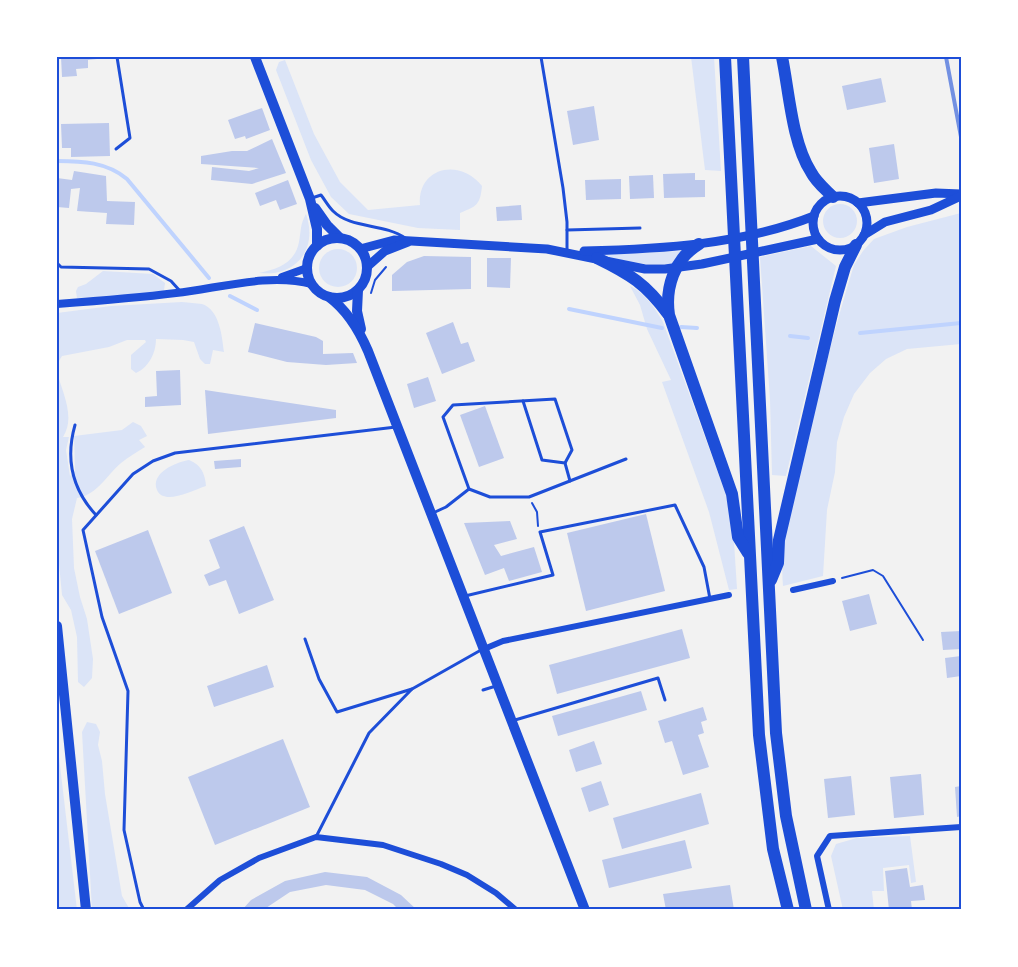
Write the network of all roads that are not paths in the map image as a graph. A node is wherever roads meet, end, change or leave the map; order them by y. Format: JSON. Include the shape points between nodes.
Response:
{"nodes":[{"id":1,"x":117,"y":57,"type":"edge"},
{"id":2,"x":255,"y":57,"type":"edge"},
{"id":3,"x":541,"y":57,"type":"edge"},
{"id":4,"x":725,"y":57,"type":"edge"},
{"id":5,"x":743,"y":57,"type":"edge"},
{"id":6,"x":782,"y":57,"type":"edge"},
{"id":7,"x":116,"y":149,"type":"dead end"},
{"id":8,"x":961,"y":195,"type":"edge"},
{"id":9,"x":833,"y":197,"type":"junction"},
{"id":10,"x":310,"y":199,"type":"junction"},
{"id":11,"x":858,"y":203,"type":"junction"},
{"id":12,"x":814,"y":216,"type":"junction"},
{"id":13,"x":640,"y":228,"type":"dead end"},
{"id":14,"x":567,"y":230,"type":"junction"},
{"id":15,"x":864,"y":235,"type":"junction"},
{"id":16,"x":340,"y":238,"type":"junction"},
{"id":17,"x":818,"y":239,"type":"junction"},
{"id":18,"x":409,"y":241,"type":"junction"},
{"id":19,"x":699,"y":244,"type":"junction"},
{"id":20,"x":856,"y":245,"type":"junction"},
{"id":21,"x":317,"y":246,"type":"junction"},
{"id":22,"x":360,"y":249,"type":"junction"},
{"id":23,"x":567,"y":252,"type":"junction"},
{"id":24,"x":597,"y":258,"type":"junction"},
{"id":25,"x":57,"y":263,"type":"edge"},
{"id":26,"x":367,"y":267,"type":"junction"},
{"id":27,"x":307,"y":268,"type":"junction"},
{"id":28,"x":676,"y":268,"type":"junction"},
{"id":29,"x":276,"y":279,"type":"junction"},
{"id":30,"x":312,"y":284,"type":"junction"},
{"id":31,"x":358,"y":290,"type":"junction"},
{"id":32,"x":181,"y":293,"type":"junction"},
{"id":33,"x":329,"y":297,"type":"junction"},
{"id":34,"x":57,"y":304,"type":"edge"},
{"id":35,"x":669,"y":315,"type":"junction"},
{"id":36,"x":363,"y":338,"type":"junction"},
{"id":37,"x":523,"y":401,"type":"junction"},
{"id":38,"x":75,"y":425,"type":"dead end"},
{"id":39,"x":398,"y":427,"type":"junction"},
{"id":40,"x":626,"y":459,"type":"dead end"},
{"id":41,"x":565,"y":463,"type":"junction"},
{"id":42,"x":570,"y":481,"type":"junction"},
{"id":43,"x":469,"y":489,"type":"junction"},
{"id":44,"x":431,"y":513,"type":"junction"},
{"id":45,"x":96,"y":515,"type":"junction"},
{"id":46,"x":750,"y":556,"type":"junction"},
{"id":47,"x":833,"y":581,"type":"road end"},
{"id":48,"x":769,"y":584,"type":"junction"},
{"id":49,"x":793,"y":590,"type":"dead end"},
{"id":50,"x":729,"y":595,"type":"dead end"},
{"id":51,"x":464,"y":597,"type":"junction"},
{"id":52,"x":710,"y":599,"type":"junction"},
{"id":53,"x":57,"y":626,"type":"edge"},
{"id":54,"x":305,"y":639,"type":"dead end"},
{"id":55,"x":484,"y":649,"type":"junction"},
{"id":56,"x":498,"y":685,"type":"junction"},
{"id":57,"x":412,"y":689,"type":"junction"},
{"id":58,"x":483,"y":690,"type":"dead end"},
{"id":59,"x":665,"y":700,"type":"dead end"},
{"id":60,"x":512,"y":721,"type":"junction"},
{"id":61,"x":961,"y":827,"type":"edge"},
{"id":62,"x":316,"y":837,"type":"junction"},
{"id":63,"x":787,"y":906,"type":"edge"},
{"id":64,"x":805,"y":907,"type":"edge"},
{"id":65,"x":86,"y":910,"type":"edge"},
{"id":66,"x":144,"y":910,"type":"edge"},
{"id":67,"x":186,"y":910,"type":"edge"},
{"id":68,"x":516,"y":910,"type":"edge"},
{"id":69,"x":585,"y":910,"type":"edge"},
{"id":70,"x":830,"y":910,"type":"edge"}],
"edges":[{"from":1,"to":7,"type":"lane","via":[[130,138]]},
{"from":2,"to":10,"type":"main road"},
{"from":3,"to":14,"type":"lane","via":[[564,188]]},
{"from":4,"to":46,"type":"highway"},
{"from":5,"to":48,"type":"highway"},
{"from":6,"to":9,"type":"highway","via":[[804,160]]},
{"from":8,"to":11,"type":"main road","via":[[936,193]]},
{"from":8,"to":15,"type":"main road","via":[[931,210],[885,222]]},
{"from":9,"to":11,"type":"main road"},
{"from":9,"to":12,"type":"main road","via":[[824,201]]},
{"from":10,"to":16,"type":"main road"},
{"from":10,"to":18,"type":"lane","via":[[321,195],[339,216],[388,230]]},
{"from":10,"to":21,"type":"main road"},
{"from":11,"to":15,"type":"main road","via":[[866,218]]},
{"from":12,"to":17,"type":"main road"},
{"from":12,"to":19,"type":"main road","via":[[788,226]]},
{"from":13,"to":14,"type":"lane"},
{"from":14,"to":23,"type":"lane"},
{"from":15,"to":20,"type":"main road"},
{"from":16,"to":21,"type":"main road"},
{"from":16,"to":22,"type":"main road"},
{"from":17,"to":20,"type":"main road","via":[[831,249]]},
{"from":17,"to":28,"type":"main road"},
{"from":18,"to":22,"type":"main road","via":[[389,240]]},
{"from":18,"to":23,"type":"main road"},
{"from":18,"to":26,"type":"main road","via":[[378,256]]},
{"from":19,"to":23,"type":"main road"},
{"from":19,"to":28,"type":"highway"},
{"from":20,"to":48,"type":"highway","via":[[835,301],[779,540],[778,563]]},
{"from":21,"to":27,"type":"main road"},
{"from":22,"to":26,"type":"main road"},
{"from":23,"to":24,"type":"main road"},
{"from":24,"to":28,"type":"main road","via":[[645,269]]},
{"from":24,"to":35,"type":"highway","via":[[644,285]]},
{"from":25,"to":32,"type":"lane","via":[[61,267],[149,269]]},
{"from":26,"to":31,"type":"main road"},
{"from":27,"to":29,"type":"street"},
{"from":27,"to":30,"type":"main road"},
{"from":28,"to":35,"type":"highway","via":[[668,293]]},
{"from":29,"to":30,"type":"street"},
{"from":29,"to":32,"type":"street"},
{"from":30,"to":33,"type":"main road"},
{"from":31,"to":33,"type":"main road","via":[[339,298]]},
{"from":31,"to":36,"type":"main road","via":[[357,311]]},
{"from":32,"to":34,"type":"street"},
{"from":33,"to":36,"type":"main road","via":[[346,312]]},
{"from":35,"to":46,"type":"highway","via":[[732,494],[738,537]]},
{"from":36,"to":39,"type":"main road"},
{"from":37,"to":41,"type":"lane","via":[[542,460]]},
{"from":37,"to":41,"type":"lane","via":[[555,399],[572,450]]},
{"from":37,"to":43,"type":"lane","via":[[453,405],[443,417]]},
{"from":38,"to":45,"type":"lane","via":[[70,465],[79,493]]},
{"from":39,"to":44,"type":"main road"},
{"from":39,"to":45,"type":"lane","via":[[175,453],[133,474]]},
{"from":40,"to":42,"type":"lane"},
{"from":41,"to":42,"type":"lane"},
{"from":42,"to":43,"type":"lane","via":[[529,496],[490,497]]},
{"from":43,"to":44,"type":"lane"},
{"from":44,"to":51,"type":"main road"},
{"from":45,"to":66,"type":"lane","via":[[83,530],[102,617],[128,691],[124,830]]},
{"from":46,"to":63,"type":"highway","via":[[760,752],[773,849]]},
{"from":47,"to":49,"type":"street"},
{"from":48,"to":64,"type":"highway","via":[[781,780]]},
{"from":50,"to":52,"type":"street"},
{"from":51,"to":52,"type":"lane","via":[[553,574],[540,532],[675,505],[704,567]]},
{"from":51,"to":55,"type":"main road"},
{"from":52,"to":55,"type":"street","via":[[503,641]]},
{"from":53,"to":65,"type":"main road"},
{"from":54,"to":57,"type":"lane","via":[[319,679],[337,712]]},
{"from":55,"to":56,"type":"main road"},
{"from":55,"to":57,"type":"lane"},
{"from":56,"to":58,"type":"lane"},
{"from":56,"to":60,"type":"main road"},
{"from":57,"to":62,"type":"lane","via":[[369,733]]},
{"from":59,"to":60,"type":"lane","via":[[658,678]]},
{"from":60,"to":69,"type":"main road"},
{"from":61,"to":70,"type":"street","via":[[830,836],[817,856]]},
{"from":62,"to":67,"type":"street","via":[[259,858],[219,880]]},
{"from":62,"to":68,"type":"street","via":[[383,845],[441,864],[467,875]]}]}
